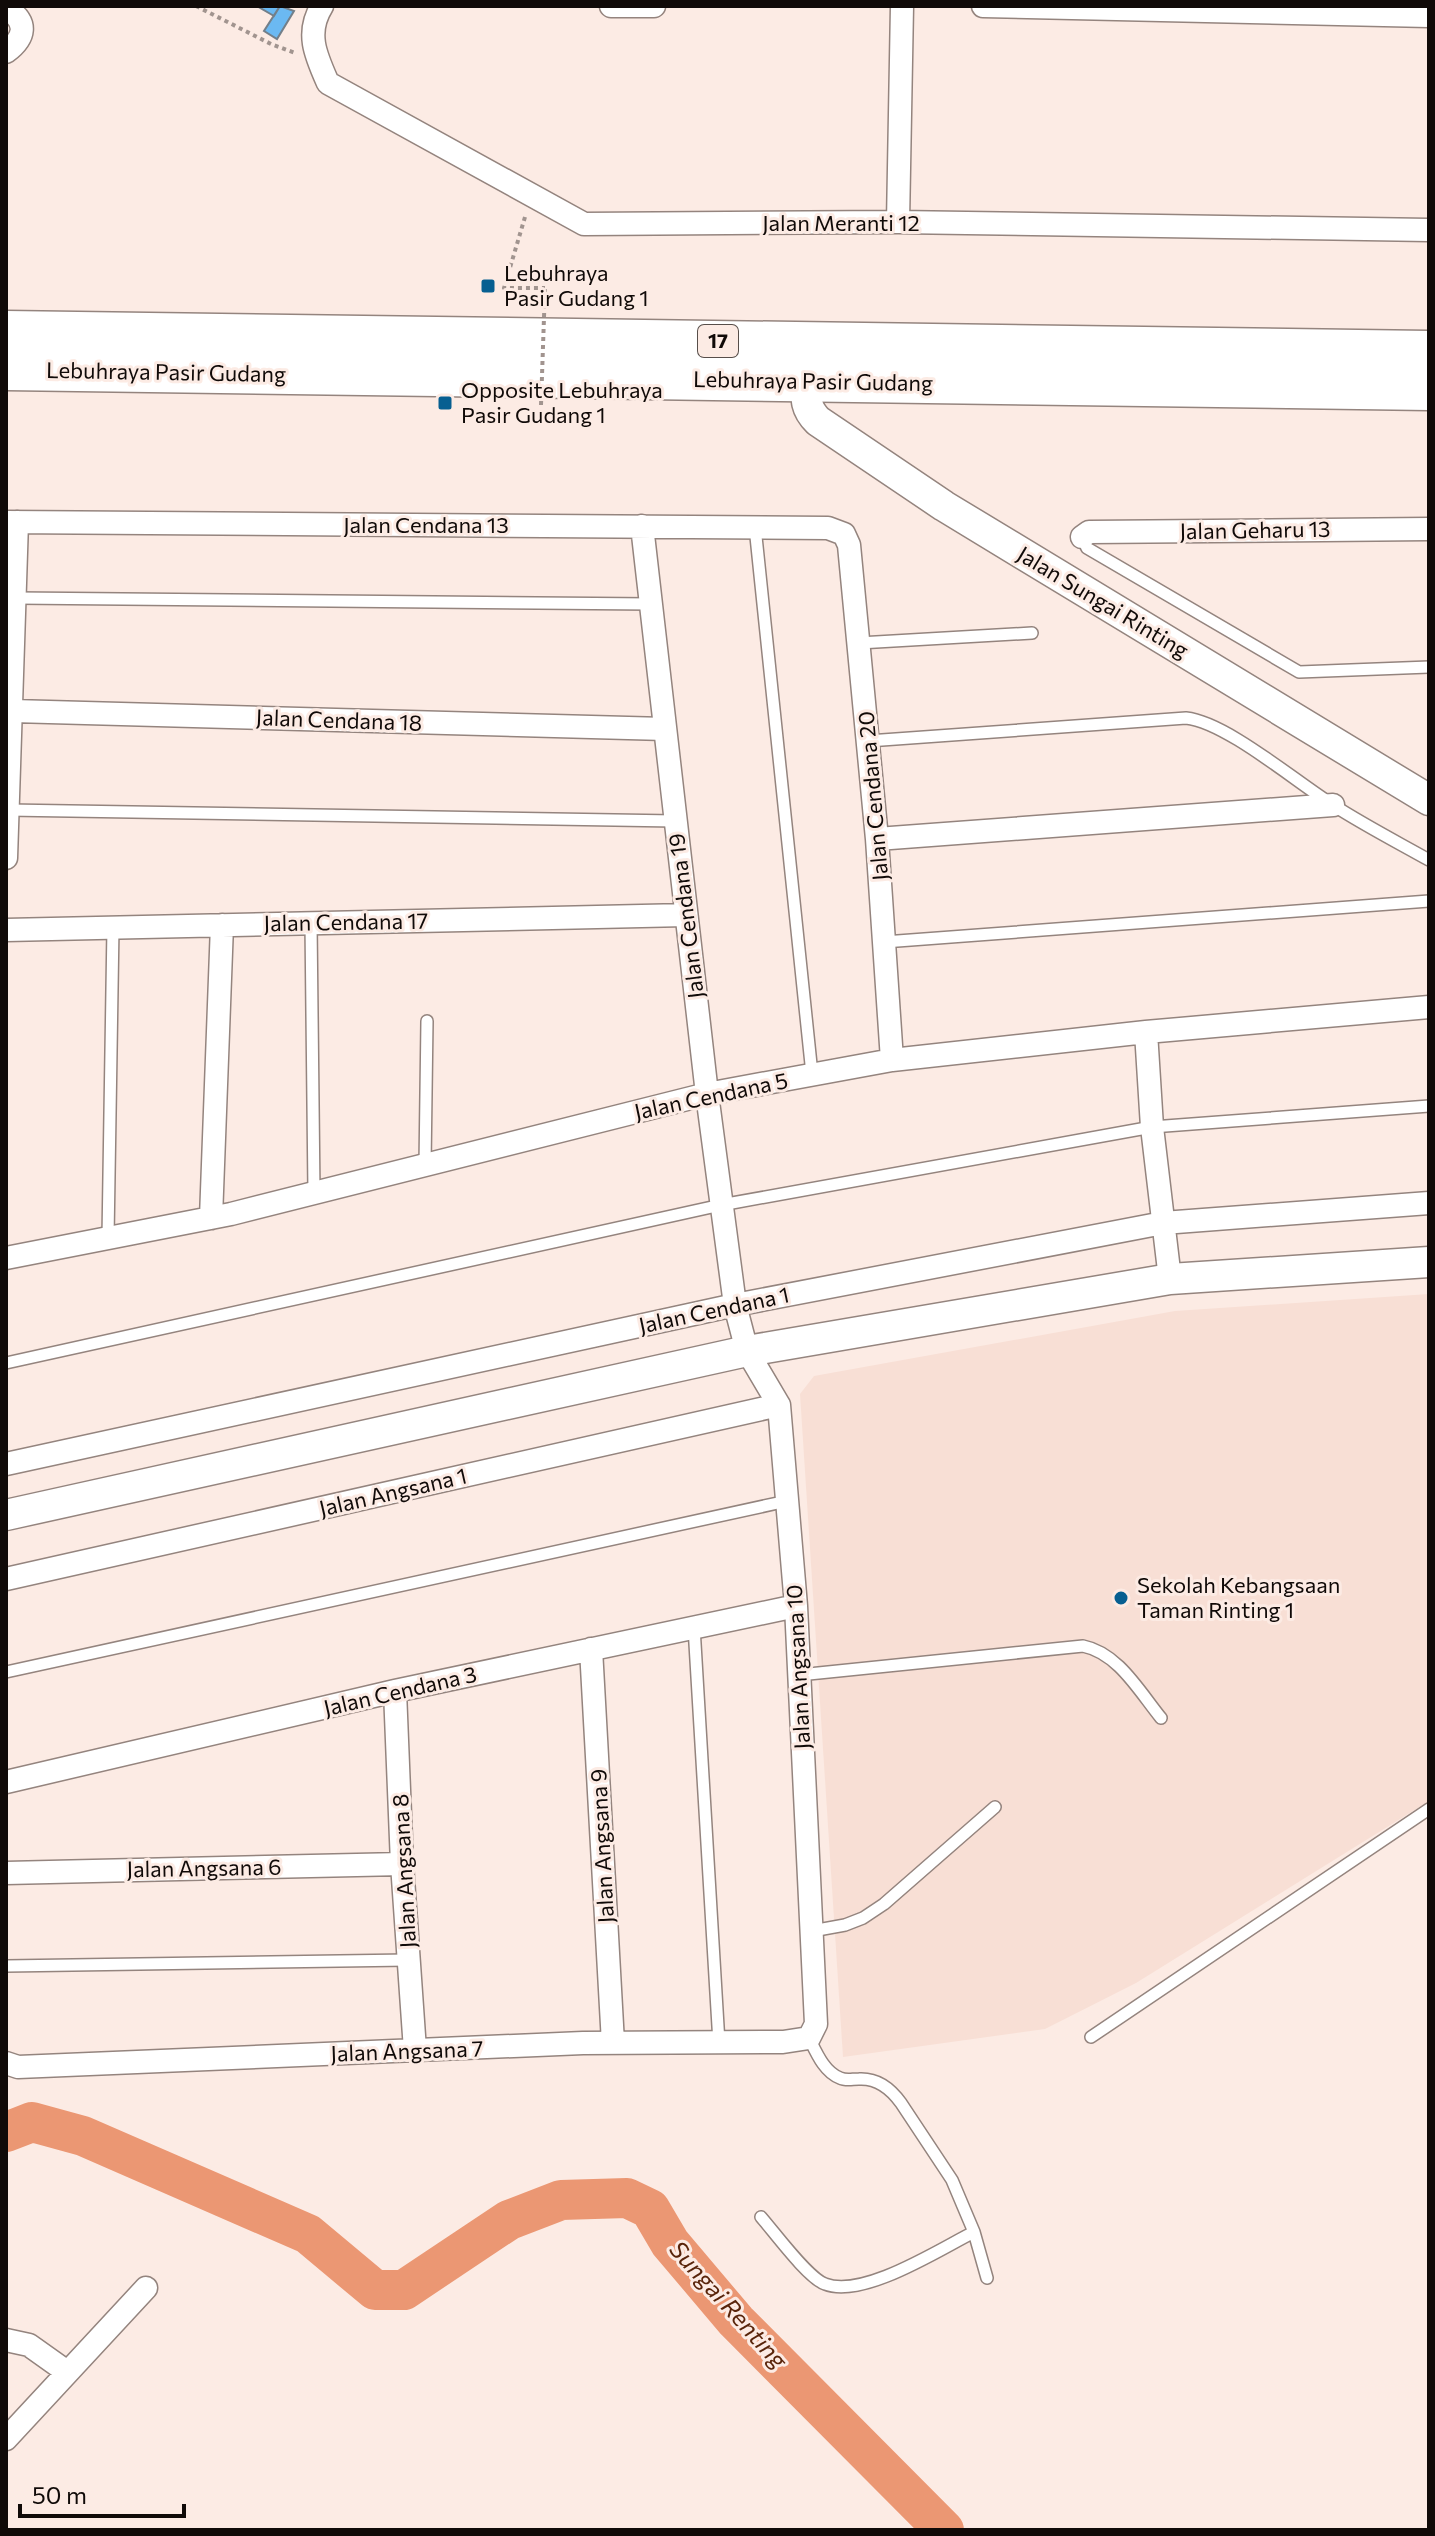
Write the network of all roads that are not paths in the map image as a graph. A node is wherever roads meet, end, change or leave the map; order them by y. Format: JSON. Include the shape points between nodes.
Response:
{"nodes":[{"id":1,"x":322,"y":6,"type":"edge"},
{"id":2,"x":611,"y":6,"type":"edge"},
{"id":3,"x":654,"y":6,"type":"edge"},
{"id":4,"x":902,"y":6,"type":"edge"},
{"id":5,"x":983,"y":6,"type":"edge"},
{"id":6,"x":11,"y":11,"type":"edge"},
{"id":7,"x":1429,"y":16,"type":"edge"},
{"id":8,"x":6,"y":52,"type":"edge"},
{"id":9,"x":898,"y":222,"type":"junction"},
{"id":10,"x":1429,"y":230,"type":"edge"},
{"id":11,"x":6,"y":331,"type":"edge"},
{"id":12,"x":1429,"y":351,"type":"edge"},
{"id":13,"x":6,"y":370,"type":"edge"},
{"id":14,"x":807,"y":382,"type":"junction"},
{"id":15,"x":1429,"y":390,"type":"edge"},
{"id":16,"x":12,"y":522,"type":"edge"},
{"id":17,"x":642,"y":526,"type":"junction"},
{"id":18,"x":755,"y":527,"type":"junction"},
{"id":19,"x":1429,"y":529,"type":"edge"},
{"id":20,"x":844,"y":534,"type":"joint"},
{"id":21,"x":1082,"y":537,"type":"joint"},
{"id":22,"x":16,"y":598,"type":"junction"},
{"id":23,"x":651,"y":604,"type":"junction"},
{"id":24,"x":1032,"y":633,"type":"dead end"},
{"id":25,"x":859,"y":643,"type":"junction"},
{"id":26,"x":1429,"y":667,"type":"edge"},
{"id":27,"x":13,"y":711,"type":"junction"},
{"id":28,"x":665,"y":729,"type":"junction"},
{"id":29,"x":868,"y":741,"type":"junction"},
{"id":30,"x":1429,"y":800,"type":"edge"},
{"id":31,"x":1333,"y":805,"type":"junction"},
{"id":32,"x":8,"y":810,"type":"junction"},
{"id":33,"x":675,"y":821,"type":"junction"},
{"id":34,"x":877,"y":839,"type":"junction"},
{"id":35,"x":6,"y":858,"type":"edge"},
{"id":36,"x":1429,"y":860,"type":"edge"},
{"id":37,"x":1429,"y":901,"type":"edge"},
{"id":38,"x":686,"y":915,"type":"junction"},
{"id":39,"x":311,"y":923,"type":"junction"},
{"id":40,"x":222,"y":925,"type":"junction"},
{"id":41,"x":113,"y":927,"type":"junction"},
{"id":42,"x":6,"y":930,"type":"edge"},
{"id":43,"x":884,"y":942,"type":"junction"},
{"id":44,"x":1429,"y":1007,"type":"edge"},
{"id":45,"x":427,"y":1021,"type":"dead end"},
{"id":46,"x":1146,"y":1032,"type":"junction"},
{"id":47,"x":892,"y":1060,"type":"junction"},
{"id":48,"x":812,"y":1074,"type":"junction"},
{"id":49,"x":707,"y":1094,"type":"junction"},
{"id":50,"x":1429,"y":1106,"type":"edge"},
{"id":51,"x":1152,"y":1127,"type":"junction"},
{"id":52,"x":425,"y":1165,"type":"junction"},
{"id":53,"x":314,"y":1193,"type":"junction"},
{"id":54,"x":1429,"y":1203,"type":"edge"},
{"id":55,"x":721,"y":1205,"type":"junction"},
{"id":56,"x":211,"y":1218,"type":"junction"},
{"id":57,"x":1163,"y":1223,"type":"junction"},
{"id":58,"x":108,"y":1238,"type":"junction"},
{"id":59,"x":6,"y":1258,"type":"edge"},
{"id":60,"x":1429,"y":1262,"type":"edge"},
{"id":61,"x":1170,"y":1279,"type":"junction"},
{"id":62,"x":735,"y":1305,"type":"junction"},
{"id":63,"x":747,"y":1351,"type":"junction"},
{"id":64,"x":6,"y":1363,"type":"edge"},
{"id":65,"x":779,"y":1405,"type":"junction"},
{"id":66,"x":6,"y":1464,"type":"edge"},
{"id":67,"x":787,"y":1501,"type":"junction"},
{"id":68,"x":6,"y":1515,"type":"edge"},
{"id":69,"x":6,"y":1579,"type":"edge"},
{"id":70,"x":796,"y":1606,"type":"junction"},
{"id":71,"x":694,"y":1627,"type":"junction"},
{"id":72,"x":591,"y":1649,"type":"junction"},
{"id":73,"x":6,"y":1672,"type":"edge"},
{"id":74,"x":799,"y":1675,"type":"junction"},
{"id":75,"x":395,"y":1691,"type":"junction"},
{"id":76,"x":1161,"y":1718,"type":"dead end"},
{"id":77,"x":6,"y":1782,"type":"edge"},
{"id":78,"x":995,"y":1807,"type":"dead end"},
{"id":79,"x":1429,"y":1809,"type":"edge"},
{"id":80,"x":402,"y":1864,"type":"junction"},
{"id":81,"x":6,"y":1873,"type":"edge"},
{"id":82,"x":812,"y":1931,"type":"junction"},
{"id":83,"x":408,"y":1960,"type":"junction"},
{"id":84,"x":6,"y":1966,"type":"edge"},
{"id":85,"x":1091,"y":2037,"type":"dead end"},
{"id":86,"x":809,"y":2038,"type":"junction"},
{"id":87,"x":613,"y":2043,"type":"junction"},
{"id":88,"x":719,"y":2043,"type":"junction"},
{"id":89,"x":415,"y":2050,"type":"junction"},
{"id":90,"x":6,"y":2063,"type":"edge"},
{"id":91,"x":761,"y":2217,"type":"dead end"},
{"id":92,"x":974,"y":2232,"type":"junction"},
{"id":93,"x":987,"y":2278,"type":"dead end"},
{"id":94,"x":146,"y":2288,"type":"dead end"},
{"id":95,"x":6,"y":2340,"type":"edge"},
{"id":96,"x":67,"y":2372,"type":"junction"},
{"id":97,"x":6,"y":2439,"type":"edge"}],
"edges":[{"from":1,"to":9,"type":"street","name":"Jalan Meranti 12","via":[[315,18],[314,52],[328,83],[584,224]]},
{"from":2,"to":3,"type":"street"},
{"from":4,"to":9,"type":"street"},
{"from":5,"to":7,"type":"street"},
{"from":6,"to":8,"type":"street","via":[[22,28],[18,43]]},
{"from":9,"to":10,"type":"street","name":"Jalan Meranti 12"},
{"from":11,"to":12,"type":"highway","name":"Lebuhraya Pasir Gudang","number":"17"},
{"from":13,"to":14,"type":"highway","name":"Lebuhraya Pasir Gudang","number":"17"},
{"from":14,"to":15,"type":"highway","name":"Lebuhraya Pasir Gudang","number":"17"},
{"from":14,"to":30,"type":"street","name":"Jalan Sungai Rinting","via":[[805,402],[818,421],[944,506]]},
{"from":16,"to":17,"type":"street","name":"Jalan Cendana 13"},
{"from":16,"to":22,"type":"street"},
{"from":17,"to":18,"type":"street","name":"Jalan Cendana 13"},
{"from":17,"to":23,"type":"street","name":"Jalan Cendana 19"},
{"from":18,"to":20,"type":"street","name":"Jalan Cendana 13","via":[[828,528]]},
{"from":18,"to":48,"type":"lane"},
{"from":19,"to":21,"type":"street","name":"Jalan Geharu 13","via":[[1089,532]]},
{"from":20,"to":25,"type":"street","name":"Jalan Cendana 20"},
{"from":21,"to":26,"type":"lane","via":[[1087,548],[1299,672]]},
{"from":22,"to":23,"type":"lane"},
{"from":22,"to":27,"type":"street"},
{"from":23,"to":28,"type":"street","name":"Jalan Cendana 19"},
{"from":24,"to":25,"type":"lane"},
{"from":25,"to":29,"type":"street","name":"Jalan Cendana 20"},
{"from":27,"to":28,"type":"street","name":"Jalan Cendana 18"},
{"from":27,"to":32,"type":"street"},
{"from":28,"to":33,"type":"street","name":"Jalan Cendana 19"},
{"from":29,"to":31,"type":"lane","via":[[1186,718],[1200,720]]},
{"from":29,"to":34,"type":"street","name":"Jalan Cendana 20"},
{"from":31,"to":34,"type":"street"},
{"from":31,"to":36,"type":"lane"},
{"from":32,"to":33,"type":"lane"},
{"from":32,"to":35,"type":"street"},
{"from":33,"to":38,"type":"street","name":"Jalan Cendana 19"},
{"from":34,"to":43,"type":"street","name":"Jalan Cendana 20"},
{"from":37,"to":43,"type":"lane"},
{"from":38,"to":39,"type":"street","name":"Jalan Cendana 17"},
{"from":38,"to":49,"type":"street","name":"Jalan Cendana 19"},
{"from":39,"to":40,"type":"street","name":"Jalan Cendana 17"},
{"from":39,"to":53,"type":"lane"},
{"from":40,"to":41,"type":"street","name":"Jalan Cendana 17"},
{"from":40,"to":56,"type":"street"},
{"from":41,"to":42,"type":"street","name":"Jalan Cendana 17"},
{"from":41,"to":58,"type":"lane"},
{"from":43,"to":47,"type":"street","name":"Jalan Cendana 20"},
{"from":44,"to":46,"type":"street","name":"Jalan Cendana 5"},
{"from":45,"to":52,"type":"lane"},
{"from":46,"to":47,"type":"street","name":"Jalan Cendana 5"},
{"from":46,"to":51,"type":"street"},
{"from":47,"to":48,"type":"street","name":"Jalan Cendana 5"},
{"from":48,"to":49,"type":"street","name":"Jalan Cendana 5"},
{"from":49,"to":52,"type":"street","name":"Jalan Cendana 5"},
{"from":49,"to":55,"type":"street","name":"Jalan Cendana 19"},
{"from":50,"to":51,"type":"lane"},
{"from":51,"to":55,"type":"lane"},
{"from":51,"to":57,"type":"street"},
{"from":52,"to":53,"type":"street","name":"Jalan Cendana 5"},
{"from":53,"to":56,"type":"street","name":"Jalan Cendana 5"},
{"from":54,"to":57,"type":"street","name":"Jalan Cendana 1"},
{"from":55,"to":62,"type":"street","name":"Jalan Cendana 19"},
{"from":55,"to":64,"type":"lane"},
{"from":56,"to":58,"type":"street","name":"Jalan Cendana 5"},
{"from":57,"to":61,"type":"street"},
{"from":57,"to":62,"type":"street","name":"Jalan Cendana 1"},
{"from":58,"to":59,"type":"street","name":"Jalan Cendana 5"},
{"from":60,"to":61,"type":"street"},
{"from":61,"to":63,"type":"street"},
{"from":62,"to":63,"type":"street","name":"Jalan Angsana 10"},
{"from":62,"to":66,"type":"street","name":"Jalan Cendana 1"},
{"from":63,"to":65,"type":"street","name":"Jalan Angsana 10"},
{"from":63,"to":68,"type":"street"},
{"from":65,"to":67,"type":"street","name":"Jalan Angsana 10"},
{"from":65,"to":69,"type":"street","name":"Jalan Angsana 1"},
{"from":67,"to":70,"type":"street","name":"Jalan Angsana 10"},
{"from":67,"to":73,"type":"lane"},
{"from":70,"to":71,"type":"street","name":"Jalan Cendana 3"},
{"from":70,"to":74,"type":"street","name":"Jalan Angsana 10"},
{"from":71,"to":72,"type":"street","name":"Jalan Cendana 3"},
{"from":71,"to":88,"type":"lane"},
{"from":72,"to":75,"type":"street","name":"Jalan Cendana 3"},
{"from":72,"to":87,"type":"street","name":"Jalan Angsana 9"},
{"from":74,"to":76,"type":"lane","via":[[1083,1646],[1113,1660]]},
{"from":74,"to":82,"type":"street","name":"Jalan Angsana 10"},
{"from":75,"to":77,"type":"street","name":"Jalan Cendana 3"},
{"from":75,"to":80,"type":"street","name":"Jalan Angsana 8"},
{"from":78,"to":82,"type":"lane","via":[[884,1904],[845,1925]]},
{"from":79,"to":85,"type":"lane"},
{"from":80,"to":81,"type":"street","name":"Jalan Angsana 6"},
{"from":80,"to":83,"type":"street","name":"Jalan Angsana 8"},
{"from":82,"to":86,"type":"street","name":"Jalan Angsana 10","via":[[816,2024]]},
{"from":83,"to":84,"type":"lane"},
{"from":83,"to":89,"type":"street","name":"Jalan Angsana 8"},
{"from":86,"to":88,"type":"street","name":"Jalan Angsana 7"},
{"from":86,"to":92,"type":"lane","via":[[823,2064],[841,2079],[864,2078],[893,2092],[952,2180]]},
{"from":87,"to":88,"type":"street","name":"Jalan Angsana 7"},
{"from":87,"to":89,"type":"street","name":"Jalan Angsana 7"},
{"from":89,"to":90,"type":"street","name":"Jalan Angsana 7","via":[[18,2067]]},
{"from":91,"to":92,"type":"lane","via":[[813,2277],[841,2287],[863,2285]]},
{"from":92,"to":93,"type":"lane"},
{"from":94,"to":96,"type":"street"},
{"from":95,"to":96,"type":"street","via":[[29,2345]]},
{"from":96,"to":97,"type":"street"}]}
